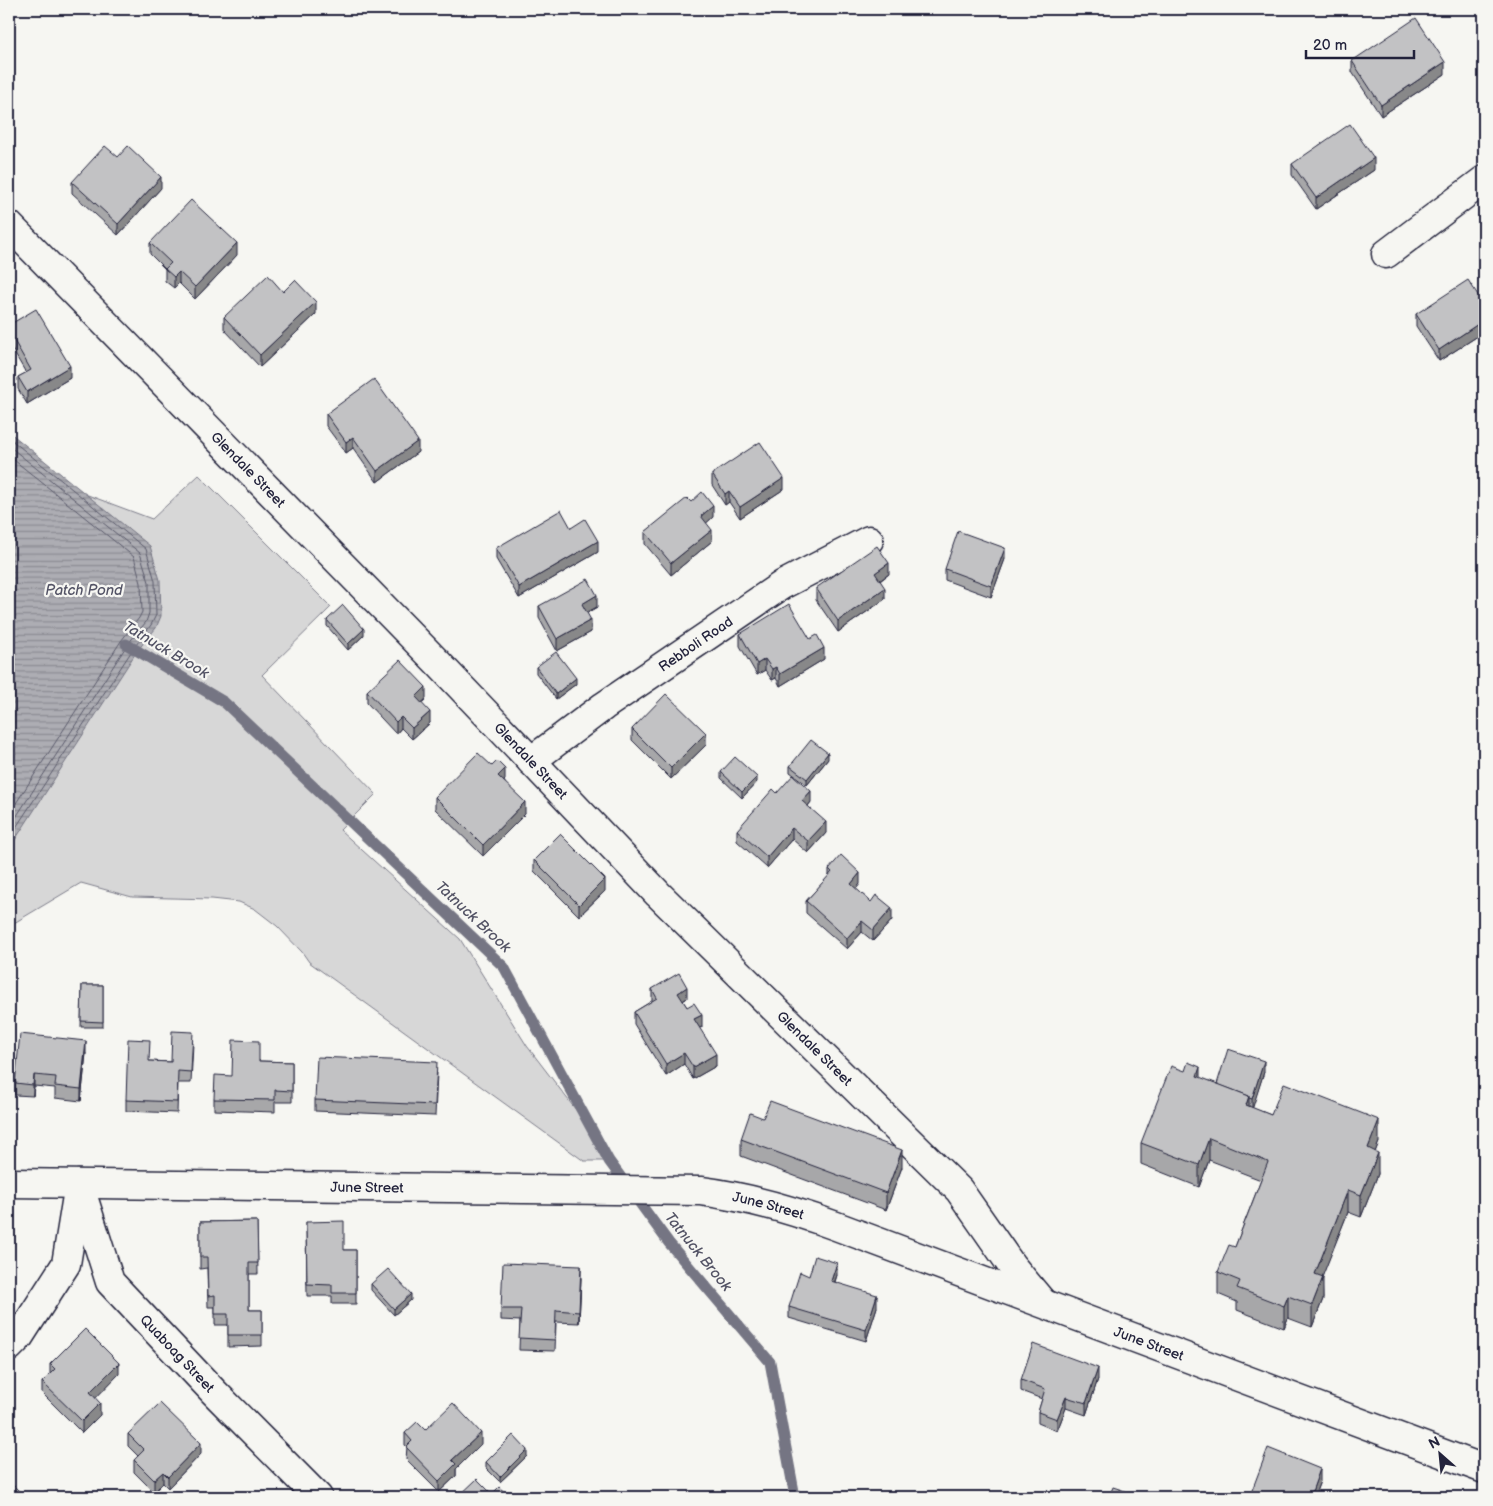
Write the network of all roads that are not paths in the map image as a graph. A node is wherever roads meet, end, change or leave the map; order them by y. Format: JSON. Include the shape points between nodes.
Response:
{"nodes":[{"id":1,"x":1484,"y":180,"type":"edge"},
{"id":2,"x":9,"y":225,"type":"edge"},
{"id":3,"x":1386,"y":254,"type":"dead end"},
{"id":4,"x":869,"y":540,"type":"dead end"},
{"id":5,"x":531,"y":761,"type":"junction"},
{"id":6,"x":9,"y":1183,"type":"edge"},
{"id":7,"x":79,"y":1184,"type":"junction"},
{"id":8,"x":1043,"y":1303,"type":"junction"},
{"id":9,"x":9,"y":1347,"type":"edge"},
{"id":10,"x":1484,"y":1468,"type":"edge"},
{"id":11,"x":318,"y":1497,"type":"edge"}],
"edges":[{"from":1,"to":3,"type":"street"},
{"from":2,"to":5,"type":"street","name":"Glendale Street"},
{"from":4,"to":5,"type":"street","name":"Rebboli Road","via":[[782,585],[604,706]]},
{"from":5,"to":8,"type":"street","name":"Glendale Street","via":[[658,894],[960,1190],[1012,1266]]},
{"from":6,"to":7,"type":"street","name":"June Street"},
{"from":7,"to":8,"type":"street","name":"June Street","via":[[573,1189],[729,1194],[807,1215]]},
{"from":7,"to":9,"type":"street","via":[[66,1264],[19,1337]]},
{"from":7,"to":11,"type":"street","name":"Quaboag Street","via":[[110,1282]]},
{"from":8,"to":10,"type":"street","name":"June Street"}]}
